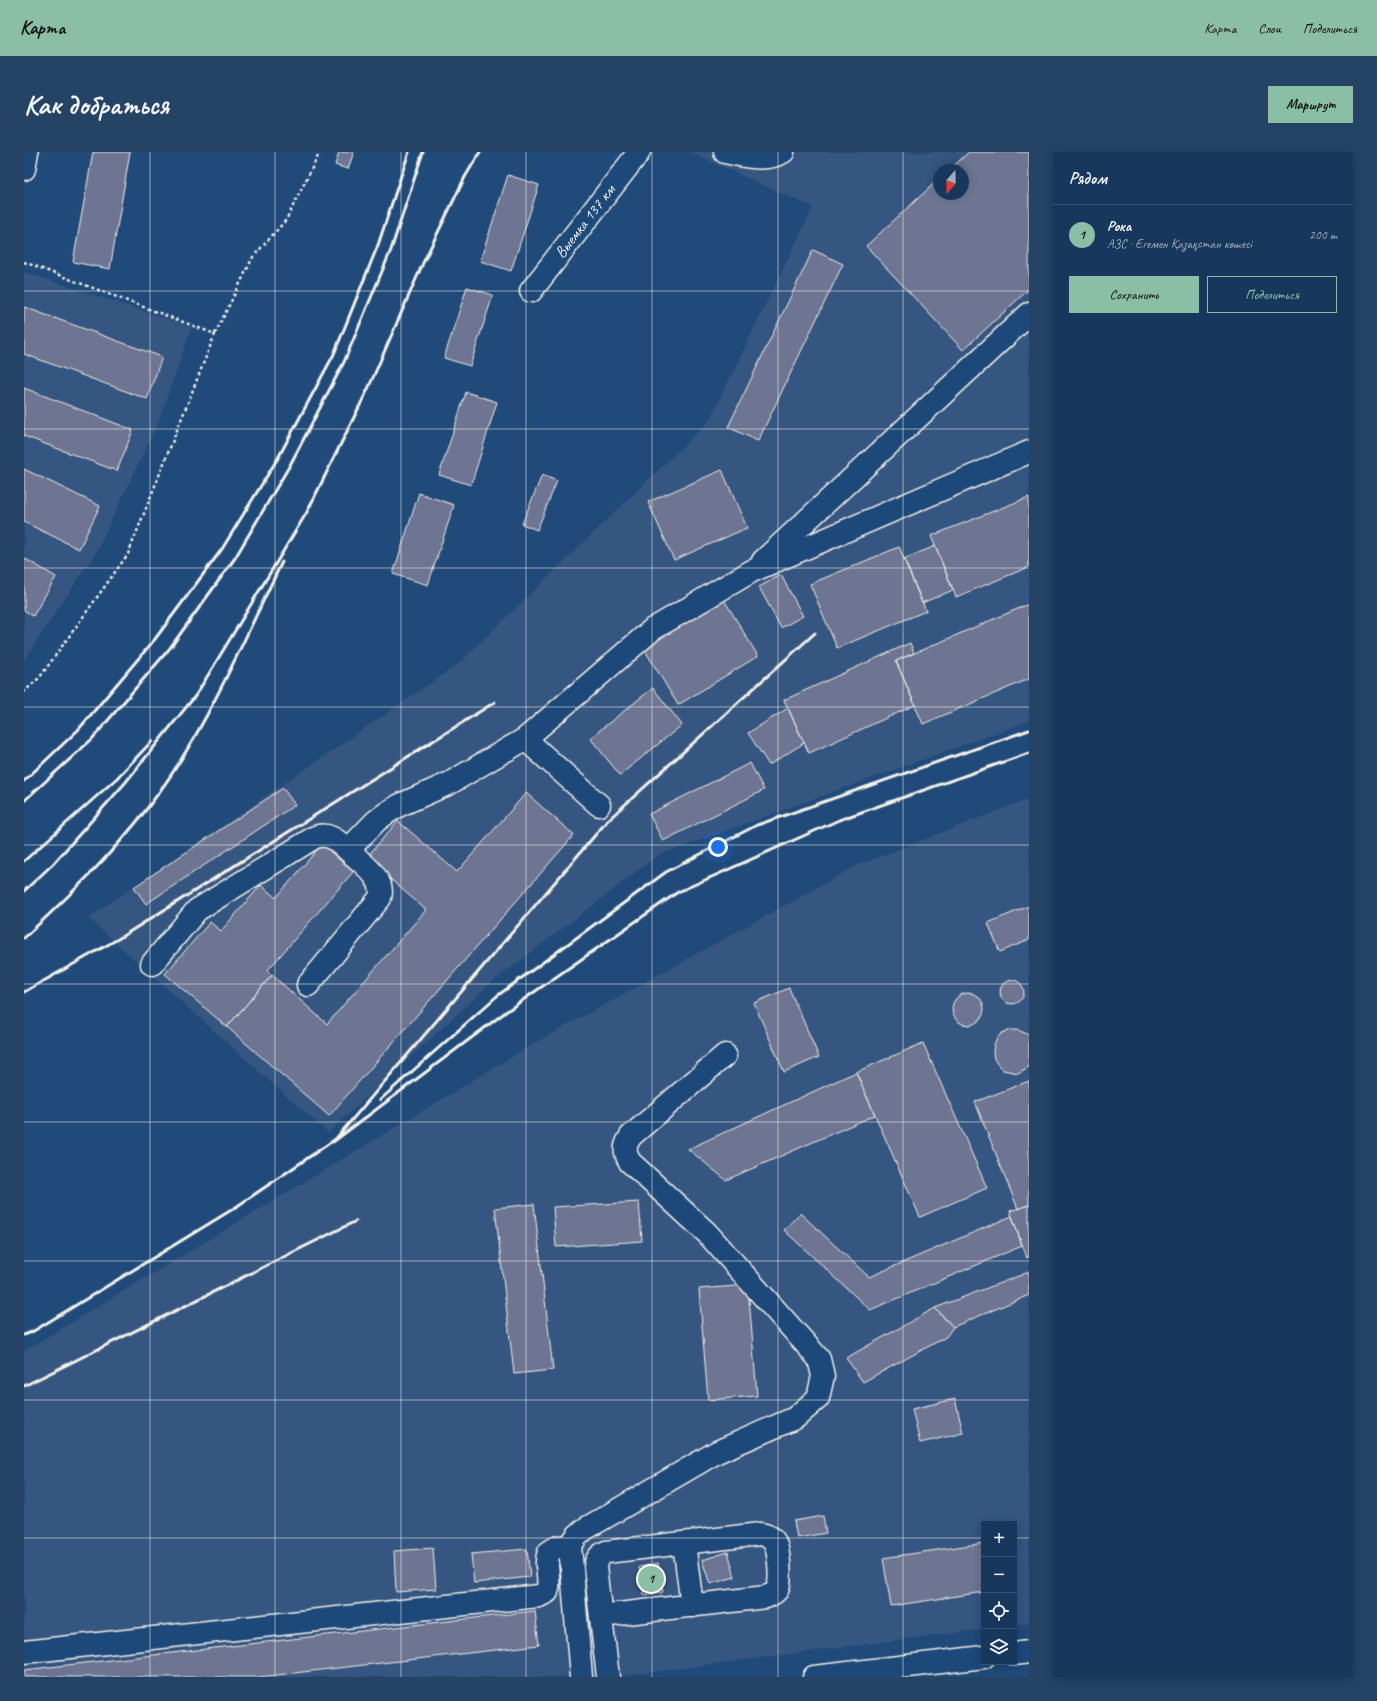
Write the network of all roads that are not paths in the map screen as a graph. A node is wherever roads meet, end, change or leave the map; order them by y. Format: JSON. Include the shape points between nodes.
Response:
{"nodes":[{"id":1,"x":27,"y":152,"type":"edge"},
{"id":2,"x":639,"y":152,"type":"edge"},
{"id":3,"x":725,"y":152,"type":"edge"},
{"id":4,"x":783,"y":152,"type":"edge"},
{"id":5,"x":24,"y":170,"type":"edge"},
{"id":6,"x":531,"y":291,"type":"dead end"},
{"id":7,"x":1029,"y":314,"type":"edge"},
{"id":8,"x":1029,"y":452,"type":"edge"},
{"id":9,"x":752,"y":571,"type":"junction"},
{"id":10,"x":525,"y":738,"type":"junction"},
{"id":11,"x":599,"y":805,"type":"dead end"},
{"id":12,"x":348,"y":850,"type":"junction"},
{"id":13,"x":152,"y":964,"type":"dead end"},
{"id":14,"x":308,"y":985,"type":"dead end"},
{"id":15,"x":725,"y":1055,"type":"dead end"},
{"id":16,"x":684,"y":1543,"type":"junction"},
{"id":17,"x":570,"y":1546,"type":"junction"},
{"id":18,"x":692,"y":1606,"type":"junction"},
{"id":19,"x":600,"y":1616,"type":"junction"},
{"id":20,"x":24,"y":1652,"type":"edge"},
{"id":21,"x":1029,"y":1652,"type":"edge"},
{"id":22,"x":1017,"y":1654,"type":"edge"},
{"id":23,"x":981,"y":1657,"type":"edge"},
{"id":24,"x":581,"y":1677,"type":"edge"},
{"id":25,"x":608,"y":1677,"type":"edge"},
{"id":26,"x":814,"y":1677,"type":"edge"}],
"edges":[{"from":1,"to":5,"type":"street"},
{"from":2,"to":6,"type":"street","name":"Выемка 137 км"},
{"from":3,"to":4,"type":"street","via":[[748,157],[777,156]]},
{"from":7,"to":9,"type":"street"},
{"from":8,"to":9,"type":"street"},
{"from":9,"to":10,"type":"street","via":[[652,629]]},
{"from":10,"to":11,"type":"street"},
{"from":10,"to":12,"type":"street","via":[[450,783],[388,812]]},
{"from":12,"to":13,"type":"street","via":[[330,836],[315,836],[197,910]]},
{"from":12,"to":14,"type":"street","via":[[376,876],[382,891],[380,898]]},
{"from":15,"to":17,"type":"street","via":[[631,1136],[625,1147],[625,1154],[630,1162],[707,1234],[819,1359],[823,1376],[822,1386],[818,1398],[795,1418],[717,1452],[585,1529]]},
{"from":16,"to":18,"type":"street"},
{"from":16,"to":18,"type":"street","via":[[765,1535],[774,1541],[779,1566],[779,1586],[766,1597]]},
{"from":16,"to":19,"type":"street","via":[[606,1552],[598,1557],[595,1567]]},
{"from":17,"to":20,"type":"street","via":[[557,1547],[549,1552],[546,1565],[548,1588],[547,1592],[539,1596]]},
{"from":17,"to":24,"type":"street"},
{"from":18,"to":19,"type":"street"},
{"from":19,"to":25,"type":"street"},
{"from":21,"to":22,"type":"street"},
{"from":23,"to":26,"type":"street"}]}
